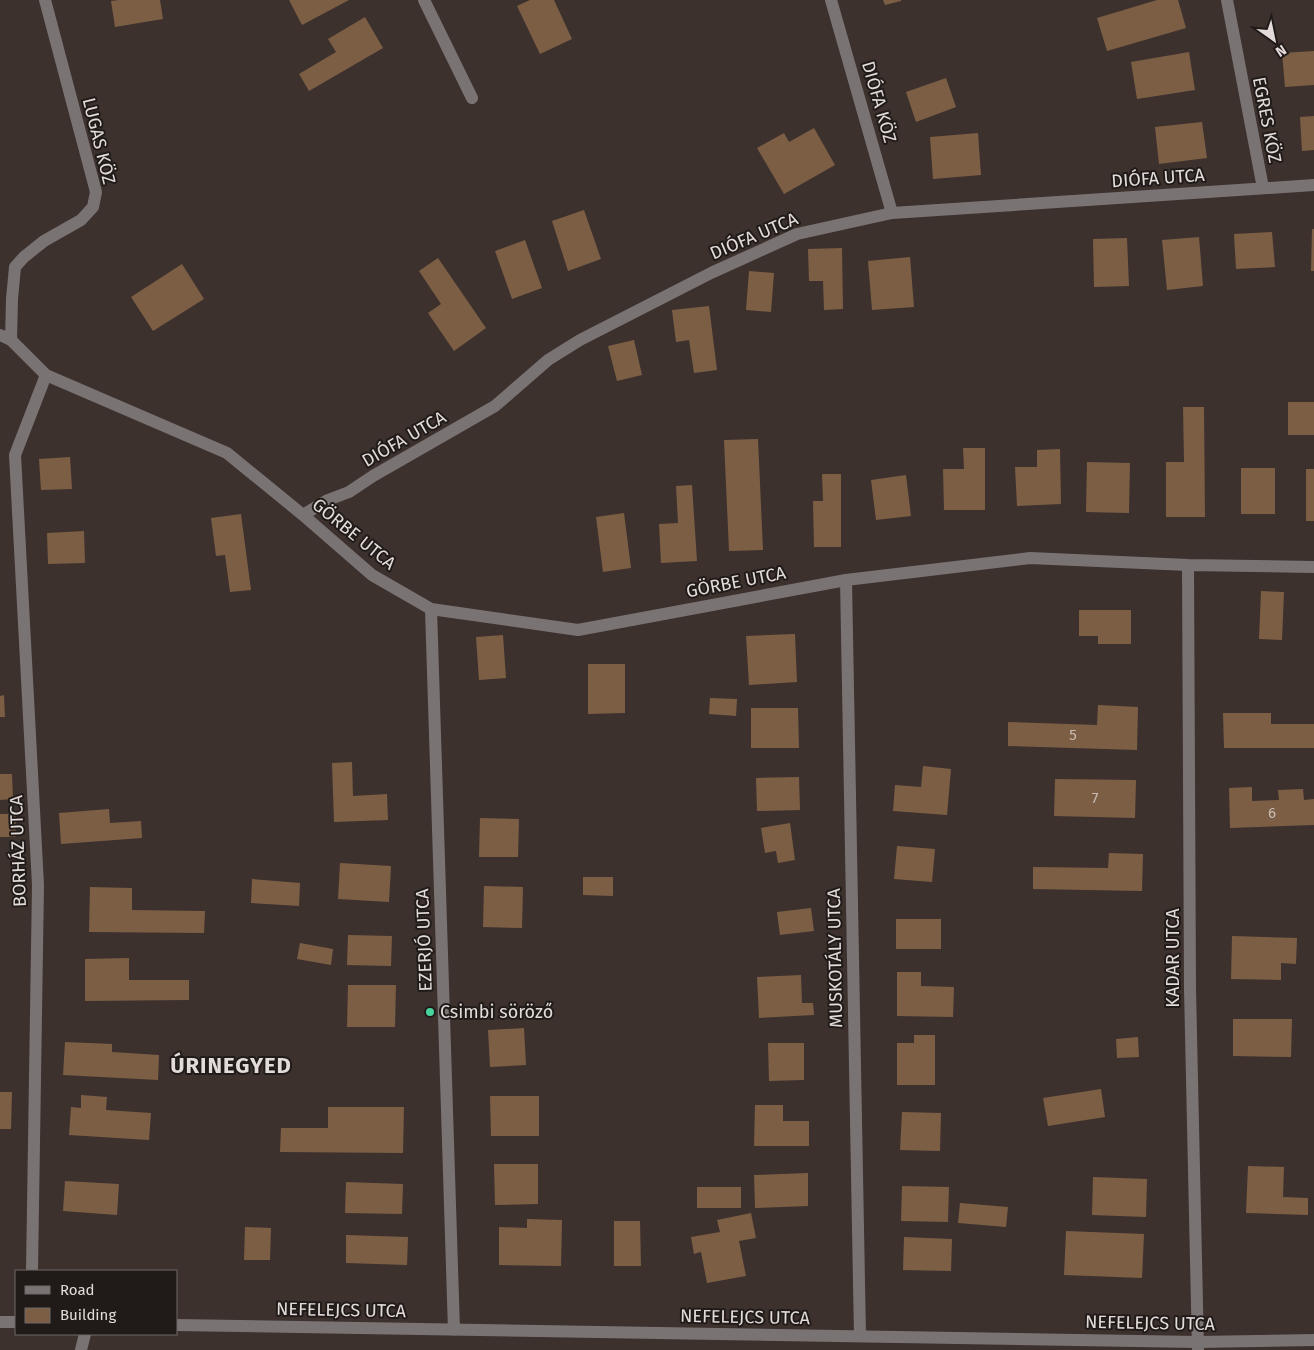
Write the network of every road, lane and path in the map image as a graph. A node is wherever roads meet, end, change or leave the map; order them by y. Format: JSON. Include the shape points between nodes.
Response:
{"nodes":[{"id":1,"x":45,"y":0,"type":"edge"},
{"id":2,"x":424,"y":0,"type":"edge"},
{"id":3,"x":831,"y":0,"type":"edge"},
{"id":4,"x":1227,"y":0,"type":"edge"},
{"id":5,"x":472,"y":98,"type":"dead end"},
{"id":6,"x":1314,"y":185,"type":"edge"},
{"id":7,"x":1262,"y":188,"type":"junction"},
{"id":8,"x":892,"y":213,"type":"junction"},
{"id":9,"x":6,"y":338,"type":"edge"},
{"id":10,"x":46,"y":375,"type":"junction"},
{"id":11,"x":303,"y":515,"type":"junction"},
{"id":12,"x":1188,"y":565,"type":"junction"},
{"id":13,"x":1314,"y":567,"type":"edge"},
{"id":14,"x":846,"y":580,"type":"junction"},
{"id":15,"x":431,"y":609,"type":"junction"},
{"id":16,"x":32,"y":1270,"type":"edge"},
{"id":17,"x":0,"y":1322,"type":"edge"},
{"id":18,"x":15,"y":1322,"type":"edge"},
{"id":19,"x":178,"y":1325,"type":"edge"},
{"id":20,"x":454,"y":1330,"type":"junction"},
{"id":21,"x":86,"y":1335,"type":"edge"},
{"id":22,"x":860,"y":1336,"type":"junction"},
{"id":23,"x":1314,"y":1340,"type":"edge"},
{"id":24,"x":1198,"y":1346,"type":"edge"},
{"id":25,"x":82,"y":1350,"type":"edge"}],
"edges":[{"from":1,"to":9,"type":"street","name":"LUGAS KÖZ","via":[[96,192],[93,207],[81,220],[44,241],[15,267]]},
{"from":2,"to":5,"type":"street"},
{"from":3,"to":8,"type":"street","name":"DIÓFA KÖZ"},
{"from":4,"to":7,"type":"street","name":"EGRES KÖZ"},
{"from":6,"to":7,"type":"street","name":"DIÓFA UTCA"},
{"from":7,"to":8,"type":"street","name":"DIÓFA UTCA"},
{"from":8,"to":11,"type":"street","name":"DIÓFA UTCA","via":[[797,234],[588,335],[548,360],[495,406],[349,492]]},
{"from":9,"to":10,"type":"street","name":"GÖRBE UTCA"},
{"from":10,"to":11,"type":"street","name":"GÖRBE UTCA","via":[[227,453]]},
{"from":10,"to":16,"type":"street","name":"BORHÁZ UTCA","via":[[15,455],[38,885]]},
{"from":11,"to":15,"type":"street","name":"GÖRBE UTCA","via":[[372,575]]},
{"from":12,"to":13,"type":"street","name":"GÖRBE UTCA"},
{"from":12,"to":14,"type":"street","name":"GÖRBE UTCA","via":[[1030,558]]},
{"from":12,"to":24,"type":"street","name":"KADAR UTCA","via":[[1190,989]]},
{"from":14,"to":15,"type":"street","name":"GÖRBE UTCA","via":[[578,630]]},
{"from":14,"to":22,"type":"street","name":"MUSKOTÁLY UTCA"},
{"from":15,"to":20,"type":"street","name":"EZERJÓ UTCA"},
{"from":17,"to":18,"type":"street"},
{"from":19,"to":20,"type":"street","name":"NEFELEJCS UTCA"},
{"from":20,"to":22,"type":"street","name":"NEFELEJCS UTCA"},
{"from":21,"to":25,"type":"street"},
{"from":22,"to":24,"type":"street","name":"NEFELEJCS UTCA"},
{"from":23,"to":24,"type":"street","name":"NEFELEJCS UTCA"}]}
